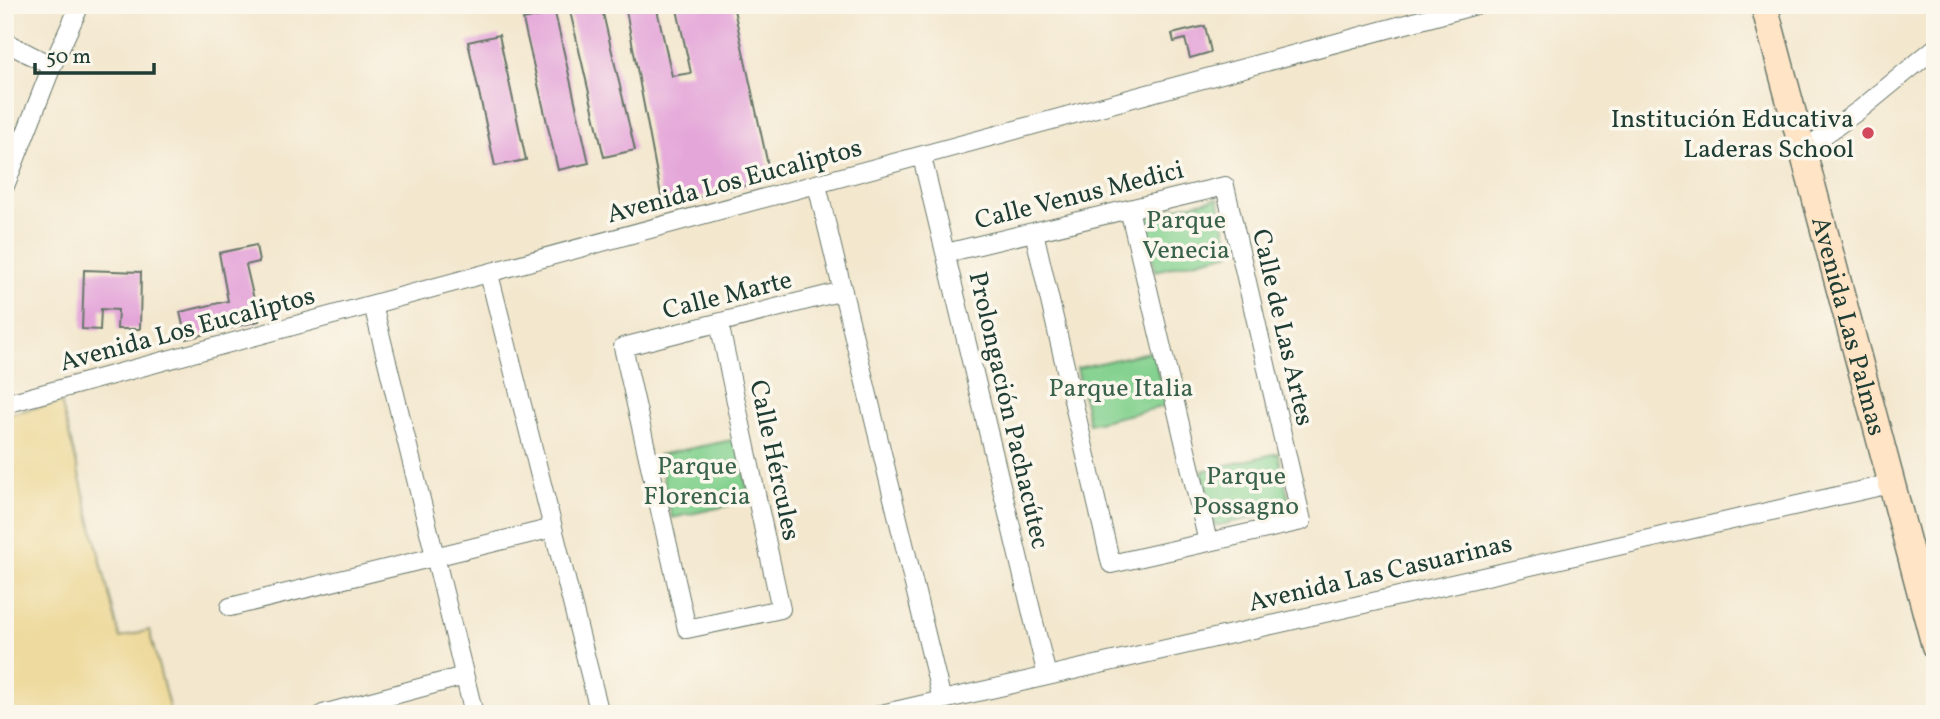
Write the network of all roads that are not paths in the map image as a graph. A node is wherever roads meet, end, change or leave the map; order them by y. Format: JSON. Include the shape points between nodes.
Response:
{"nodes":[{"id":1,"x":80,"y":5,"type":"edge"},
{"id":2,"x":1476,"y":5,"type":"edge"},
{"id":3,"x":1764,"y":5,"type":"edge"},
{"id":4,"x":5,"y":42,"type":"edge"},
{"id":5,"x":1935,"y":48,"type":"edge"},
{"id":6,"x":52,"y":66,"type":"junction"},
{"id":7,"x":1801,"y":152,"type":"junction"},
{"id":8,"x":922,"y":157,"type":"junction"},
{"id":9,"x":7,"y":176,"type":"edge"},
{"id":10,"x":817,"y":185,"type":"junction"},
{"id":11,"x":1225,"y":186,"type":"joint"},
{"id":12,"x":1129,"y":209,"type":"junction"},
{"id":13,"x":1034,"y":232,"type":"junction"},
{"id":14,"x":946,"y":253,"type":"junction"},
{"id":15,"x":489,"y":274,"type":"junction"},
{"id":16,"x":843,"y":292,"type":"junction"},
{"id":17,"x":373,"y":305,"type":"junction"},
{"id":18,"x":719,"y":323,"type":"junction"},
{"id":19,"x":5,"y":404,"type":"edge"},
{"id":20,"x":1890,"y":484,"type":"junction"},
{"id":21,"x":553,"y":528,"type":"junction"},
{"id":22,"x":1208,"y":542,"type":"junction"},
{"id":23,"x":435,"y":555,"type":"junction"},
{"id":24,"x":230,"y":607,"type":"dead end"},
{"id":25,"x":687,"y":629,"type":"joint"},
{"id":26,"x":1935,"y":646,"type":"edge"},
{"id":27,"x":464,"y":676,"type":"junction"},
{"id":28,"x":1046,"y":676,"type":"junction"},
{"id":29,"x":942,"y":700,"type":"junction"},
{"id":30,"x":323,"y":714,"type":"edge"},
{"id":31,"x":474,"y":714,"type":"edge"},
{"id":32,"x":600,"y":714,"type":"edge"},
{"id":33,"x":881,"y":714,"type":"edge"}],
"edges":[{"from":1,"to":6,"type":"street"},
{"from":2,"to":8,"type":"street","name":"Avenida Los Eucaliptos"},
{"from":3,"to":7,"type":"main road","name":"Avenida Las Palmas"},
{"from":4,"to":6,"type":"street"},
{"from":5,"to":7,"type":"street"},
{"from":6,"to":9,"type":"street"},
{"from":7,"to":20,"type":"main road","name":"Avenida Las Palmas"},
{"from":8,"to":10,"type":"street","name":"Avenida Los Eucaliptos"},
{"from":8,"to":14,"type":"street","name":"Prolongación Pachacútec"},
{"from":10,"to":15,"type":"street","name":"Avenida Los Eucaliptos"},
{"from":10,"to":16,"type":"street"},
{"from":11,"to":12,"type":"street","name":"Calle Venus Medici"},
{"from":11,"to":22,"type":"street","name":"Calle de Las Artes","via":[[1302,521]]},
{"from":12,"to":13,"type":"street","name":"Calle Venus Medici"},
{"from":12,"to":22,"type":"street"},
{"from":13,"to":14,"type":"street","name":"Calle Venus Medici"},
{"from":13,"to":22,"type":"street","via":[[1111,564]]},
{"from":14,"to":28,"type":"street","name":"Prolongación Pachacútec"},
{"from":15,"to":17,"type":"street","name":"Avenida Los Eucaliptos"},
{"from":15,"to":21,"type":"street"},
{"from":16,"to":18,"type":"street","name":"Calle Marte"},
{"from":16,"to":29,"type":"street"},
{"from":17,"to":19,"type":"street","name":"Avenida Los Eucaliptos"},
{"from":17,"to":23,"type":"street"},
{"from":18,"to":25,"type":"street","name":"Calle Marte","via":[[623,347]]},
{"from":18,"to":25,"type":"street","name":"Calle Hércules","via":[[781,609]]},
{"from":20,"to":26,"type":"main road","name":"Avenida Las Palmas"},
{"from":20,"to":28,"type":"street","name":"Avenida Las Casuarinas"},
{"from":21,"to":23,"type":"street"},
{"from":21,"to":32,"type":"street"},
{"from":23,"to":24,"type":"street"},
{"from":23,"to":27,"type":"street"},
{"from":27,"to":30,"type":"street"},
{"from":27,"to":31,"type":"street"},
{"from":28,"to":29,"type":"street","name":"Avenida Las Casuarinas"},
{"from":29,"to":33,"type":"street","name":"Avenida Las Casuarinas"}]}
